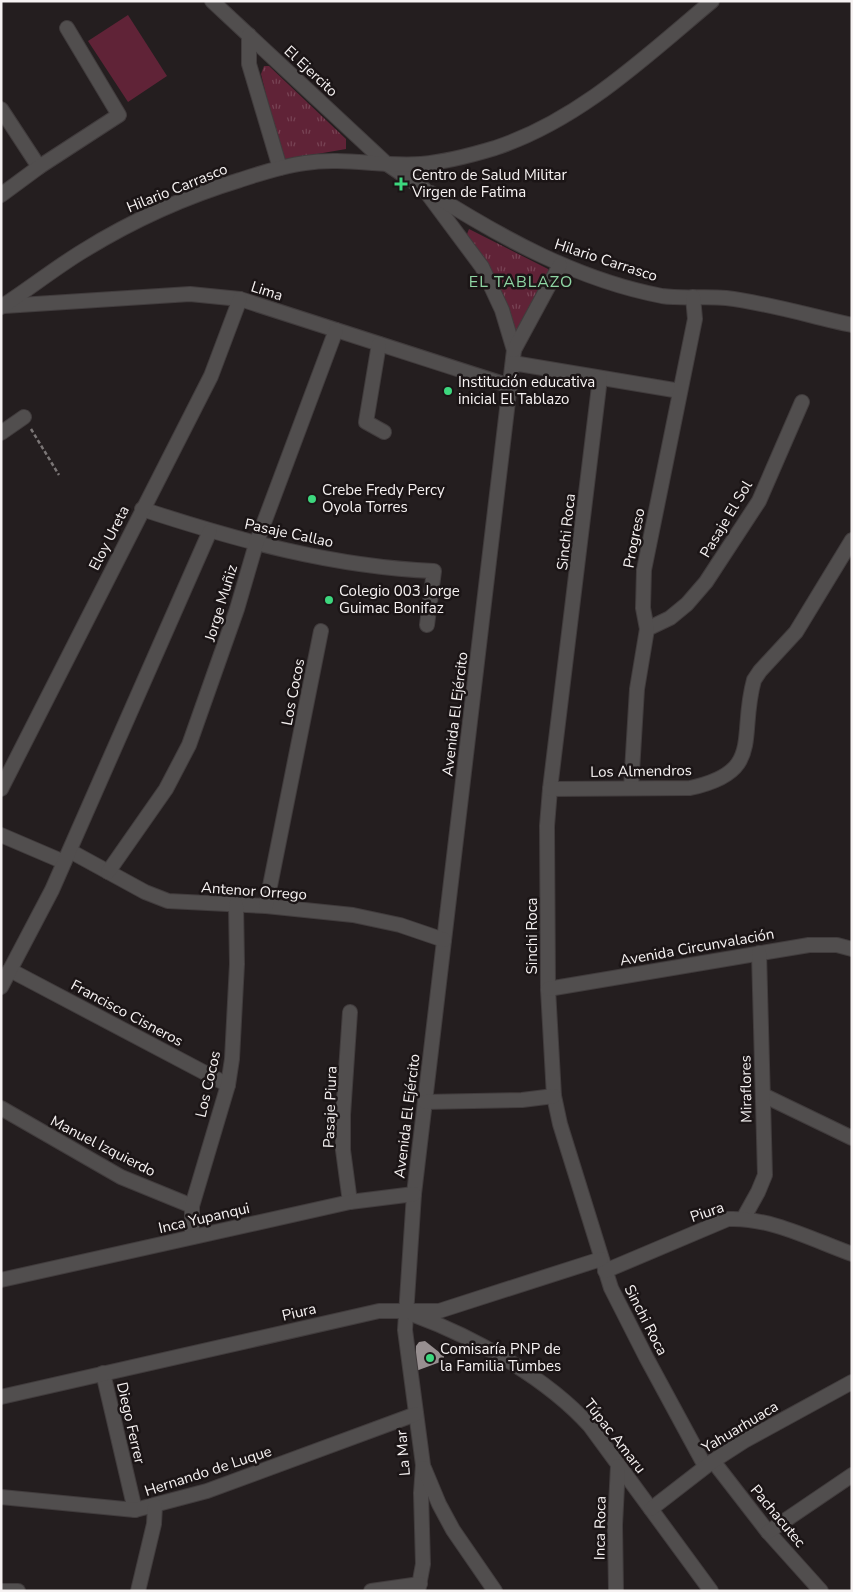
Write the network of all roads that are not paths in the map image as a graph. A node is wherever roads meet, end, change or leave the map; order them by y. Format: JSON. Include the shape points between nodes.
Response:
{"nodes":[{"id":1,"x":212,"y":1,"type":"edge"},
{"id":2,"x":712,"y":1,"type":"edge"},
{"id":3,"x":67,"y":28,"type":"dead end"},
{"id":4,"x":249,"y":35,"type":"junction"},
{"id":5,"x":1,"y":109,"type":"edge"},
{"id":6,"x":387,"y":164,"type":"junction"},
{"id":7,"x":39,"y":167,"type":"junction"},
{"id":8,"x":280,"y":168,"type":"junction"},
{"id":9,"x":424,"y":189,"type":"junction"},
{"id":10,"x":1,"y":195,"type":"edge"},
{"id":11,"x":560,"y":265,"type":"junction"},
{"id":12,"x":693,"y":297,"type":"junction"},
{"id":13,"x":240,"y":299,"type":"junction"},
{"id":14,"x":2,"y":307,"type":"edge"},
{"id":15,"x":852,"y":325,"type":"edge"},
{"id":16,"x":336,"y":330,"type":"junction"},
{"id":17,"x":378,"y":344,"type":"junction"},
{"id":18,"x":514,"y":356,"type":"junction"},
{"id":19,"x":600,"y":378,"type":"junction"},
{"id":20,"x":510,"y":386,"type":"junction"},
{"id":21,"x":680,"y":391,"type":"junction"},
{"id":22,"x":802,"y":402,"type":"dead end"},
{"id":23,"x":24,"y":417,"type":"road end"},
{"id":24,"x":384,"y":432,"type":"dead end"},
{"id":25,"x":1,"y":433,"type":"edge"},
{"id":26,"x":142,"y":509,"type":"junction"},
{"id":27,"x":210,"y":531,"type":"junction"},
{"id":28,"x":852,"y":540,"type":"edge"},
{"id":29,"x":256,"y":544,"type":"junction"},
{"id":30,"x":426,"y":625,"type":"dead end"},
{"id":31,"x":647,"y":629,"type":"junction"},
{"id":32,"x":321,"y":631,"type":"dead end"},
{"id":33,"x":631,"y":788,"type":"junction"},
{"id":34,"x":550,"y":789,"type":"junction"},
{"id":35,"x":1,"y":790,"type":"edge"},
{"id":36,"x":1,"y":835,"type":"edge"},
{"id":37,"x":67,"y":856,"type":"junction"},
{"id":38,"x":108,"y":872,"type":"junction"},
{"id":39,"x":236,"y":905,"type":"junction"},
{"id":40,"x":266,"y":906,"type":"junction"},
{"id":41,"x":444,"y":940,"type":"junction"},
{"id":42,"x":852,"y":949,"type":"edge"},
{"id":43,"x":759,"y":953,"type":"junction"},
{"id":44,"x":10,"y":970,"type":"junction"},
{"id":45,"x":1,"y":987,"type":"edge"},
{"id":46,"x":548,"y":989,"type":"junction"},
{"id":47,"x":350,"y":1012,"type":"dead end"},
{"id":48,"x":228,"y":1085,"type":"junction"},
{"id":49,"x":763,"y":1095,"type":"junction"},
{"id":50,"x":554,"y":1096,"type":"junction"},
{"id":51,"x":425,"y":1102,"type":"junction"},
{"id":52,"x":1,"y":1108,"type":"edge"},
{"id":53,"x":852,"y":1138,"type":"edge"},
{"id":54,"x":414,"y":1194,"type":"junction"},
{"id":55,"x":350,"y":1202,"type":"junction"},
{"id":56,"x":192,"y":1206,"type":"junction"},
{"id":57,"x":743,"y":1219,"type":"junction"},
{"id":58,"x":192,"y":1237,"type":"junction"},
{"id":59,"x":852,"y":1254,"type":"edge"},
{"id":60,"x":603,"y":1265,"type":"junction"},
{"id":61,"x":1,"y":1280,"type":"edge"},
{"id":62,"x":406,"y":1312,"type":"junction"},
{"id":63,"x":103,"y":1373,"type":"junction"},
{"id":64,"x":852,"y":1382,"type":"edge"},
{"id":65,"x":1,"y":1397,"type":"edge"},
{"id":66,"x":416,"y":1414,"type":"junction"},
{"id":67,"x":709,"y":1463,"type":"junction"},
{"id":68,"x":423,"y":1465,"type":"junction"},
{"id":69,"x":618,"y":1466,"type":"junction"},
{"id":70,"x":852,"y":1475,"type":"edge"},
{"id":71,"x":1,"y":1497,"type":"edge"},
{"id":72,"x":155,"y":1506,"type":"junction"},
{"id":73,"x":135,"y":1510,"type":"junction"},
{"id":74,"x":651,"y":1510,"type":"junction"},
{"id":75,"x":768,"y":1532,"type":"junction"},
{"id":76,"x":419,"y":1587,"type":"edge"},
{"id":77,"x":2,"y":1591,"type":"edge"},
{"id":78,"x":18,"y":1591,"type":"edge"},
{"id":79,"x":138,"y":1591,"type":"edge"},
{"id":80,"x":371,"y":1591,"type":"edge"},
{"id":81,"x":496,"y":1591,"type":"edge"},
{"id":82,"x":616,"y":1591,"type":"edge"},
{"id":83,"x":711,"y":1591,"type":"edge"},
{"id":84,"x":821,"y":1591,"type":"edge"}],
"edges":[{"from":1,"to":4,"type":"street","name":"El Ejercito"},
{"from":2,"to":6,"type":"street","name":"Hilario Carrasco","via":[[586,103],[558,121],[495,148],[451,160]]},
{"from":3,"to":7,"type":"street","via":[[119,116]]},
{"from":4,"to":6,"type":"street","name":"El Ejercito"},
{"from":4,"to":8,"type":"street","via":[[249,64]]},
{"from":5,"to":7,"type":"street"},
{"from":6,"to":8,"type":"street","name":"Hilario Carrasco","via":[[343,160]]},
{"from":6,"to":9,"type":"street","name":"Avenida El Ejército"},
{"from":7,"to":10,"type":"street"},
{"from":8,"to":14,"type":"street","name":"Hilario Carrasco","via":[[206,190],[152,212],[82,252]]},
{"from":9,"to":11,"type":"street","name":"Hilario Carrasco","via":[[473,220]]},
{"from":9,"to":18,"type":"street","name":"Avenida El Ejército","via":[[482,267],[502,310]]},
{"from":11,"to":12,"type":"street","name":"Hilario Carrasco","via":[[637,290],[663,296]]},
{"from":11,"to":18,"type":"street"},
{"from":12,"to":15,"type":"street","name":"Hilario Carrasco","via":[[753,302]]},
{"from":12,"to":21,"type":"street","name":"Progreso","via":[[695,319]]},
{"from":13,"to":14,"type":"street","name":"Lima","via":[[190,294]]},
{"from":13,"to":16,"type":"street","name":"Lima"},
{"from":13,"to":26,"type":"street","name":"Eloy Ureta","via":[[211,376]]},
{"from":16,"to":17,"type":"street","name":"Lima"},
{"from":16,"to":29,"type":"street","name":"Jorge Muñiz"},
{"from":17,"to":20,"type":"street","name":"Lima"},
{"from":17,"to":24,"type":"street","via":[[366,422]]},
{"from":18,"to":19,"type":"street"},
{"from":18,"to":20,"type":"street","name":"Avenida El Ejército"},
{"from":19,"to":21,"type":"street"},
{"from":19,"to":34,"type":"street","name":"Sinchi Roca"},
{"from":20,"to":41,"type":"street","name":"Avenida El Ejército"},
{"from":21,"to":31,"type":"street","name":"Progreso","via":[[644,570],[643,608]]},
{"from":22,"to":31,"type":"street","name":"Pasaje El Sol","via":[[758,501],[706,582],[676,614]]},
{"from":23,"to":25,"type":"street"},
{"from":26,"to":27,"type":"street","name":"Pasaje Callao"},
{"from":26,"to":35,"type":"street","name":"Eloy Ureta"},
{"from":27,"to":29,"type":"street","name":"Pasaje Callao"},
{"from":27,"to":37,"type":"street"},
{"from":28,"to":33,"type":"street","name":"Los Almendros","via":[[796,632],[754,680],[743,754],[734,771],[706,785],[690,788]]},
{"from":29,"to":30,"type":"street","name":"Pasaje Callao","via":[[399,570],[434,571]]},
{"from":29,"to":38,"type":"street","name":"Jorge Muñiz","via":[[238,610],[189,746],[166,789]]},
{"from":31,"to":33,"type":"street","name":"Progreso","via":[[637,689]]},
{"from":32,"to":40,"type":"street","name":"Los Cocos"},
{"from":33,"to":34,"type":"street","name":"Los Almendros"},
{"from":34,"to":46,"type":"street","name":"Sinchi Roca","via":[[547,826]]},
{"from":36,"to":37,"type":"street","name":"Antenor Orrego"},
{"from":37,"to":38,"type":"street","name":"Antenor Orrego"},
{"from":37,"to":44,"type":"street"},
{"from":38,"to":39,"type":"street","name":"Antenor Orrego","via":[[168,901]]},
{"from":39,"to":40,"type":"street","name":"Antenor Orrego"},
{"from":39,"to":48,"type":"street","name":"Los Cocos","via":[[236,1016]]},
{"from":40,"to":41,"type":"street","name":"Antenor Orrego","via":[[352,915],[400,924]]},
{"from":41,"to":51,"type":"street","name":"Avenida El Ejército"},
{"from":42,"to":43,"type":"street","name":"Avenida Circunvalación","via":[[837,945],[809,945]]},
{"from":43,"to":46,"type":"street","name":"Avenida Circunvalación"},
{"from":43,"to":49,"type":"street","name":"Miraflores"},
{"from":44,"to":45,"type":"street"},
{"from":44,"to":48,"type":"street","name":"Francisco Cisneros"},
{"from":46,"to":50,"type":"street","name":"Sinchi Roca"},
{"from":47,"to":55,"type":"street","name":"Pasaje Piura","via":[[343,1150]]},
{"from":48,"to":56,"type":"street","name":"Los Cocos"},
{"from":49,"to":53,"type":"street"},
{"from":49,"to":57,"type":"street","name":"Miraflores","via":[[764,1174]]},
{"from":50,"to":51,"type":"street","via":[[522,1100]]},
{"from":50,"to":60,"type":"street","name":"Sinchi Roca","via":[[568,1157]]},
{"from":51,"to":54,"type":"street","name":"Avenida El Ejército"},
{"from":52,"to":56,"type":"street","name":"Manuel Izquierdo","via":[[121,1177]]},
{"from":54,"to":55,"type":"street","name":"Inca Yupanqui"},
{"from":54,"to":62,"type":"street","name":"Avenida El Ejército"},
{"from":55,"to":58,"type":"street","name":"Inca Yupanqui"},
{"from":56,"to":58,"type":"street","name":"Los Cocos"},
{"from":57,"to":59,"type":"street","name":"Piura","via":[[789,1231]]},
{"from":57,"to":60,"type":"street","name":"Piura","via":[[728,1219]]},
{"from":58,"to":61,"type":"street","name":"Inca Yupanqui"},
{"from":60,"to":62,"type":"street","name":"Piura","via":[[439,1311]]},
{"from":60,"to":67,"type":"street","name":"Sinchi Roca","via":[[626,1319]]},
{"from":62,"to":63,"type":"street","name":"Piura","via":[[379,1311]]},
{"from":62,"to":66,"type":"street","name":"La Mar","via":[[407,1351]]},
{"from":62,"to":69,"type":"street","name":"Túpac Amaru","via":[[449,1328],[558,1395],[590,1426]]},
{"from":63,"to":65,"type":"street","name":"Piura"},
{"from":63,"to":73,"type":"street","name":"Diego Ferrer"},
{"from":64,"to":67,"type":"street","name":"Yahuarhuaca"},
{"from":66,"to":68,"type":"street","name":"La Mar"},
{"from":66,"to":72,"type":"street","name":"Hernando de Luque","via":[[216,1488]]},
{"from":67,"to":74,"type":"street","name":"Yahuarhuaca"},
{"from":67,"to":75,"type":"street","name":"Pachacutec"},
{"from":68,"to":76,"type":"street","name":"La Mar","via":[[423,1564]]},
{"from":68,"to":81,"type":"street","via":[[453,1530]]},
{"from":69,"to":74,"type":"street","name":"Túpac Amaru"},
{"from":69,"to":82,"type":"street","name":"Inca Roca"},
{"from":70,"to":75,"type":"street"},
{"from":71,"to":73,"type":"street","name":"Hernando de Luque"},
{"from":72,"to":73,"type":"street","name":"Hernando de Luque"},
{"from":72,"to":79,"type":"street","via":[[154,1524]]},
{"from":74,"to":83,"type":"street","name":"Túpac Amaru"},
{"from":75,"to":84,"type":"street","name":"Pachacutec"},
{"from":76,"to":80,"type":"street"},
{"from":77,"to":78,"type":"street"}]}
